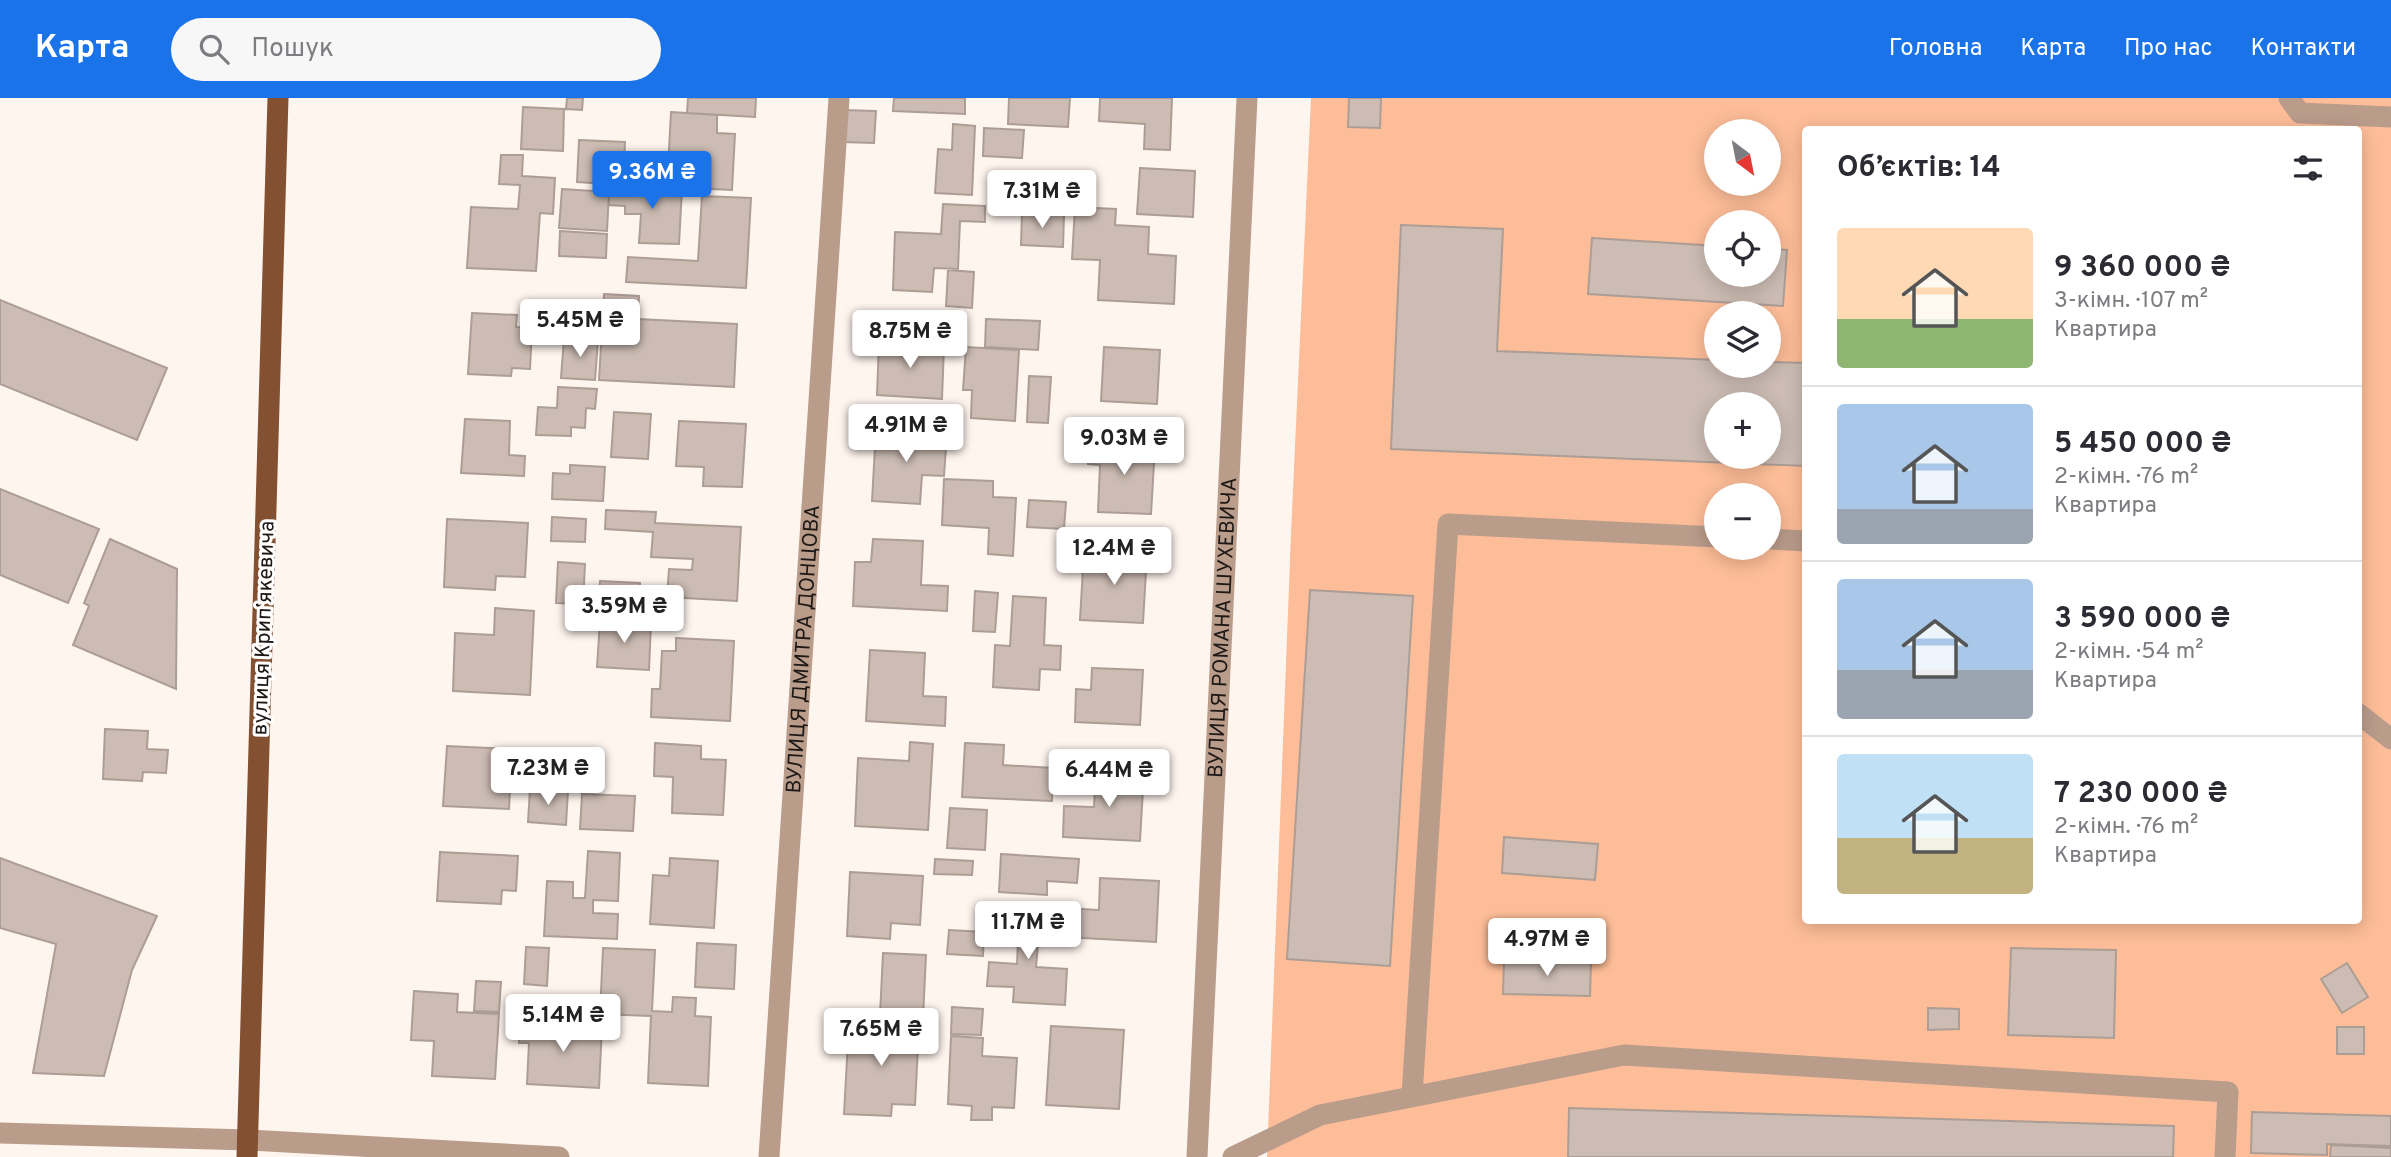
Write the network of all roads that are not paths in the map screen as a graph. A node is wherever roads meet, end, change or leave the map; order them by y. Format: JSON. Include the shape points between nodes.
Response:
{"nodes":[{"id":1,"x":278,"y":98,"type":"edge"},
{"id":2,"x":839,"y":98,"type":"edge"},
{"id":3,"x":1247,"y":98,"type":"edge"},
{"id":4,"x":2290,"y":98,"type":"edge"},
{"id":5,"x":2391,"y":117,"type":"edge"},
{"id":6,"x":1704,"y":536,"type":"edge"},
{"id":7,"x":1781,"y":540,"type":"edge"},
{"id":8,"x":1802,"y":541,"type":"edge"},
{"id":9,"x":2362,"y":716,"type":"edge"},
{"id":10,"x":2391,"y":739,"type":"edge"},
{"id":11,"x":1412,"y":1097,"type":"junction"},
{"id":12,"x":0,"y":1133,"type":"edge"},
{"id":13,"x":248,"y":1149,"type":"edge"},
{"id":14,"x":559,"y":1157,"type":"edge"},
{"id":15,"x":769,"y":1157,"type":"edge"},
{"id":16,"x":1197,"y":1157,"type":"edge"},
{"id":17,"x":1233,"y":1157,"type":"edge"},
{"id":18,"x":2225,"y":1157,"type":"edge"}],
"edges":[{"from":1,"to":13,"type":"main road","name":"вулиця Крипʼякевича"},
{"from":2,"to":15,"type":"street","name":"ВУЛИЦЯ ДМИТРА ДОНЦОВА"},
{"from":3,"to":16,"type":"street","name":"ВУЛИЦЯ РОМАНА ШУХЕВИЧА"},
{"from":4,"to":5,"type":"street","via":[[2300,113]]},
{"from":6,"to":11,"type":"street","via":[[1448,524]]},
{"from":7,"to":8,"type":"street"},
{"from":9,"to":10,"type":"street"},
{"from":11,"to":17,"type":"street","via":[[1320,1115]]},
{"from":11,"to":18,"type":"street","via":[[1624,1055],[2228,1092]]},
{"from":12,"to":13,"type":"street"},
{"from":13,"to":14,"type":"street"}]}
